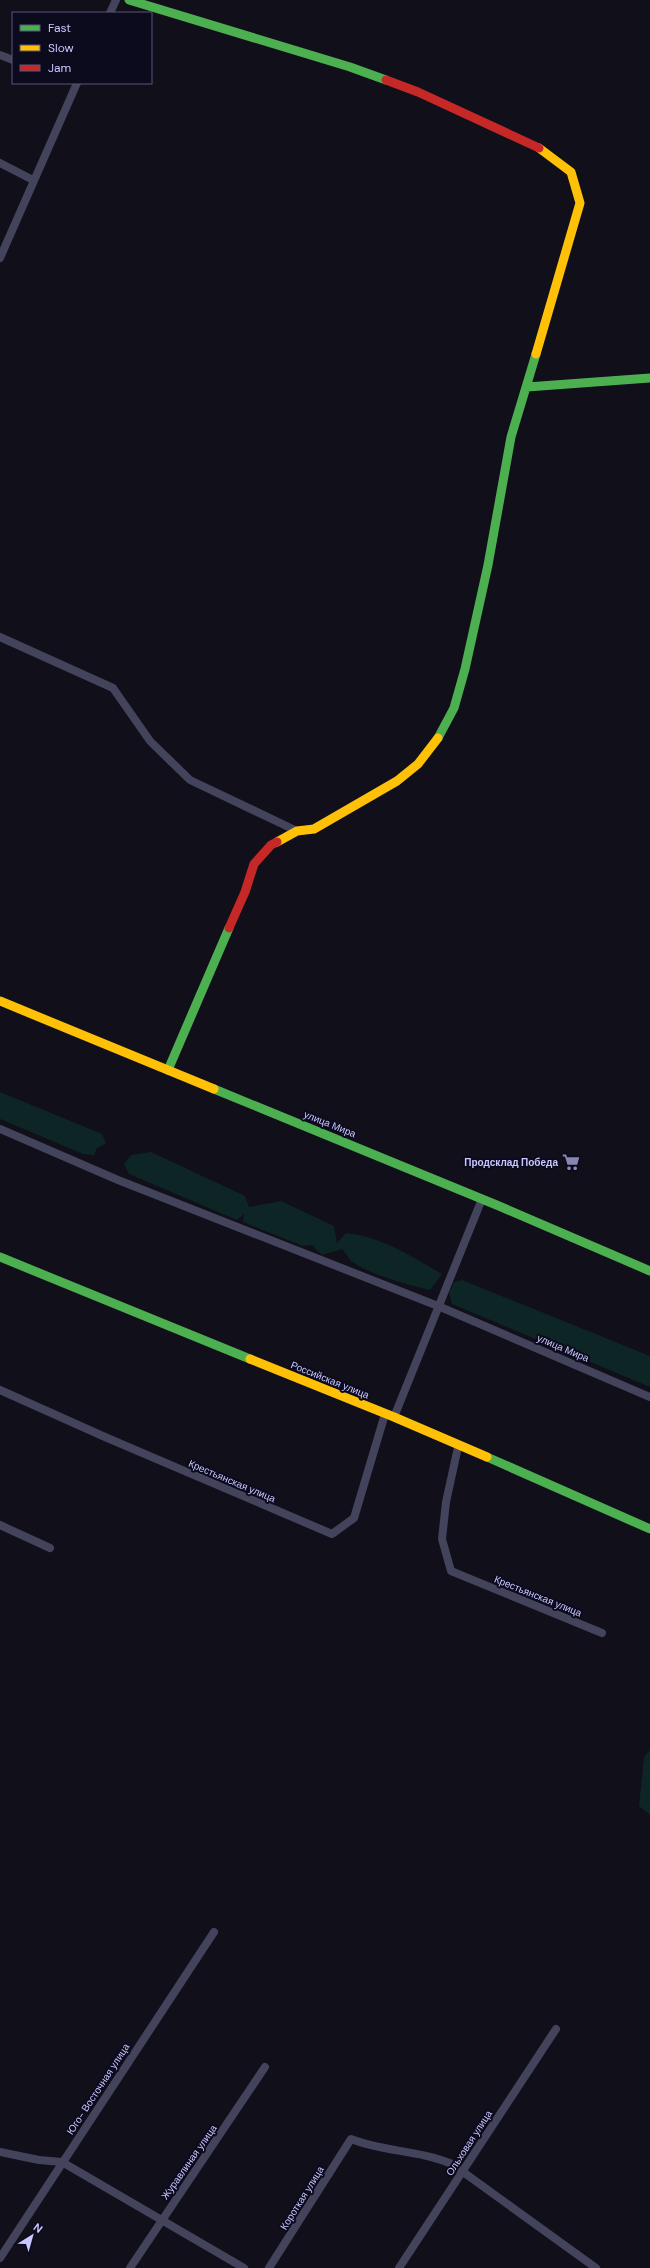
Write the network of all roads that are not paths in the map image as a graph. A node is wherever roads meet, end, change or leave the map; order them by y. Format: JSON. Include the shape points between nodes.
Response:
{"nodes":[{"id":1,"x":116,"y":0,"type":"edge"},
{"id":2,"x":129,"y":0,"type":"edge"},
{"id":3,"x":110,"y":12,"type":"edge"},
{"id":4,"x":0,"y":55,"type":"edge"},
{"id":5,"x":12,"y":60,"type":"edge"},
{"id":6,"x":74,"y":84,"type":"edge"},
{"id":7,"x":0,"y":163,"type":"edge"},
{"id":8,"x":33,"y":180,"type":"junction"},
{"id":9,"x":0,"y":258,"type":"edge"},
{"id":10,"x":650,"y":378,"type":"edge"},
{"id":11,"x":527,"y":387,"type":"junction"},
{"id":12,"x":0,"y":637,"type":"edge"},
{"id":13,"x":297,"y":832,"type":"junction"},
{"id":14,"x":0,"y":1001,"type":"edge"},
{"id":15,"x":168,"y":1070,"type":"junction"},
{"id":16,"x":0,"y":1129,"type":"edge"},
{"id":17,"x":482,"y":1199,"type":"junction"},
{"id":18,"x":0,"y":1257,"type":"edge"},
{"id":19,"x":650,"y":1271,"type":"edge"},
{"id":20,"x":438,"y":1306,"type":"junction"},
{"id":21,"x":0,"y":1390,"type":"edge"},
{"id":22,"x":650,"y":1397,"type":"edge"},
{"id":23,"x":390,"y":1416,"type":"junction"},
{"id":24,"x":458,"y":1447,"type":"junction"},
{"id":25,"x":0,"y":1526,"type":"edge"},
{"id":26,"x":650,"y":1529,"type":"edge"},
{"id":27,"x":50,"y":1548,"type":"dead end"},
{"id":28,"x":602,"y":1633,"type":"dead end"},
{"id":29,"x":214,"y":1932,"type":"dead end"},
{"id":30,"x":556,"y":2029,"type":"dead end"},
{"id":31,"x":265,"y":2067,"type":"dead end"},
{"id":32,"x":0,"y":2152,"type":"edge"},
{"id":33,"x":62,"y":2162,"type":"junction"},
{"id":34,"x":462,"y":2171,"type":"junction"},
{"id":35,"x":161,"y":2220,"type":"junction"},
{"id":36,"x":0,"y":2258,"type":"edge"},
{"id":37,"x":130,"y":2268,"type":"edge"},
{"id":38,"x":244,"y":2268,"type":"edge"},
{"id":39,"x":269,"y":2268,"type":"edge"},
{"id":40,"x":399,"y":2268,"type":"edge"},
{"id":41,"x":596,"y":2268,"type":"edge"}],
"edges":[{"from":1,"to":3,"type":"street"},
{"from":2,"to":11,"type":"street","via":[[350,67],[418,92],[538,148],[571,172],[580,203]]},
{"from":4,"to":5,"type":"street"},
{"from":6,"to":8,"type":"street"},
{"from":7,"to":8,"type":"street"},
{"from":8,"to":9,"type":"street"},
{"from":10,"to":11,"type":"street"},
{"from":11,"to":13,"type":"street","via":[[511,437],[488,565],[465,669],[454,708],[437,741],[418,764],[397,781],[314,829]]},
{"from":12,"to":13,"type":"street","via":[[113,688],[150,741],[190,780]]},
{"from":13,"to":15,"type":"street","via":[[271,845],[254,864],[245,892]]},
{"from":14,"to":15,"type":"street","name":"улица Мира"},
{"from":15,"to":17,"type":"street","name":"улица Мира"},
{"from":16,"to":20,"type":"street","name":"улица Мира","via":[[118,1180]]},
{"from":17,"to":19,"type":"street","name":"улица Мира"},
{"from":17,"to":20,"type":"street"},
{"from":18,"to":23,"type":"street","name":"Российская улица"},
{"from":20,"to":22,"type":"street","name":"улица Мира"},
{"from":20,"to":23,"type":"street"},
{"from":21,"to":23,"type":"street","name":"Крестьянская улица","via":[[104,1438],[332,1534],[354,1518]]},
{"from":23,"to":24,"type":"street","name":"Российская улица"},
{"from":24,"to":26,"type":"street","name":"Российская улица"},
{"from":24,"to":28,"type":"street","name":"Крестьянская улица","via":[[446,1502],[442,1539],[452,1571]]},
{"from":25,"to":27,"type":"street"},
{"from":29,"to":33,"type":"street","name":"Юго- Восточная улица"},
{"from":30,"to":34,"type":"street","name":"Ольховая улица"},
{"from":31,"to":35,"type":"street","name":"Журавлиная улица"},
{"from":32,"to":33,"type":"street"},
{"from":33,"to":35,"type":"street"},
{"from":33,"to":36,"type":"street","name":"Юго- Восточная улица"},
{"from":34,"to":39,"type":"street","name":"Короткая улица","via":[[433,2156],[370,2146],[351,2139]]},
{"from":34,"to":40,"type":"street","name":"Ольховая улица"},
{"from":34,"to":41,"type":"street"},
{"from":35,"to":37,"type":"street","name":"Журавлиная улица"},
{"from":35,"to":38,"type":"street"}]}
